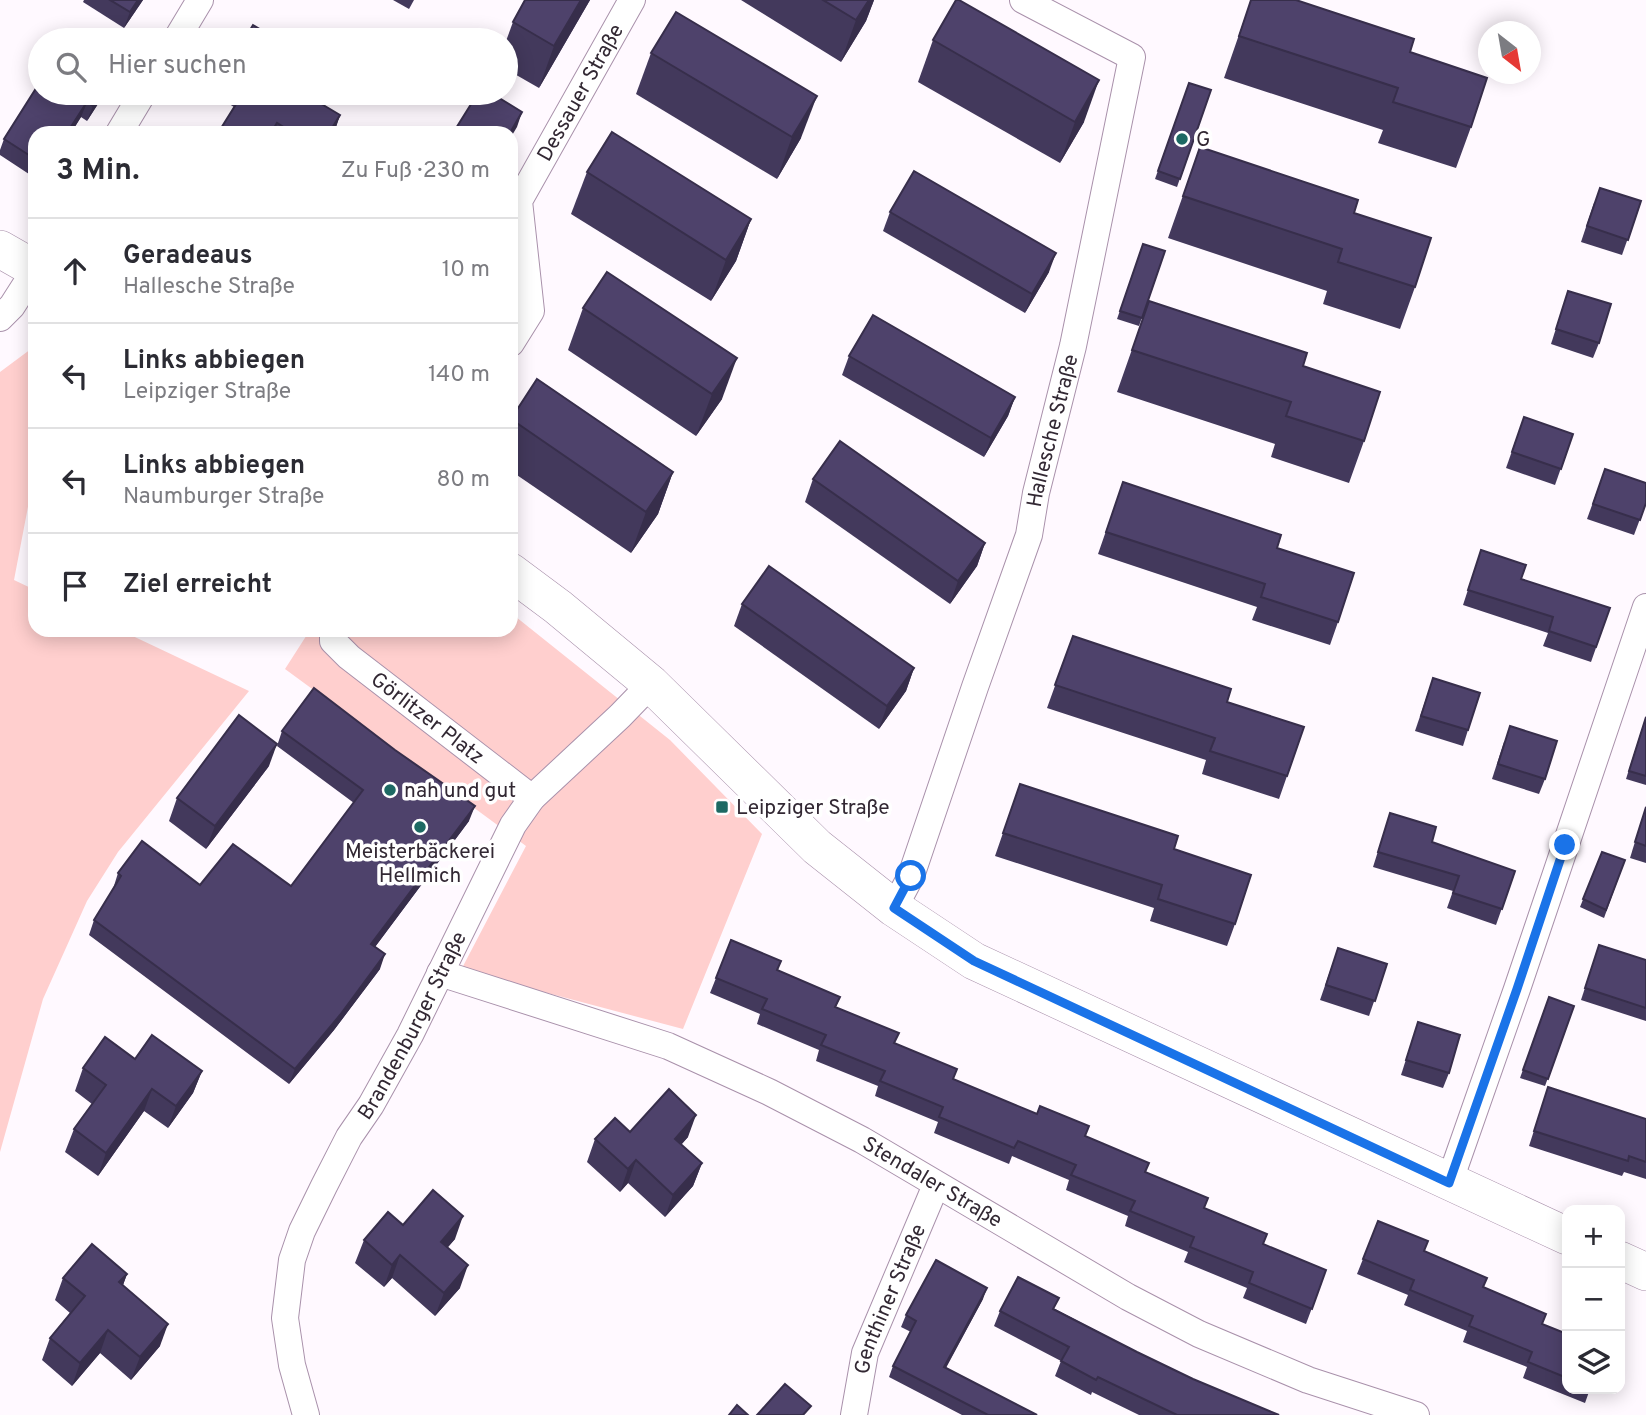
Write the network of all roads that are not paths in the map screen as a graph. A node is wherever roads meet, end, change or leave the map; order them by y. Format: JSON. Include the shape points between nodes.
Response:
{"nodes":[{"id":1,"x":200,"y":0,"type":"edge"},
{"id":2,"x":632,"y":0,"type":"edge"},
{"id":3,"x":1023,"y":0,"type":"edge"},
{"id":4,"x":183,"y":28,"type":"edge"},
{"id":5,"x":136,"y":105,"type":"edge"},
{"id":6,"x":123,"y":126,"type":"edge"},
{"id":7,"x":0,"y":250,"type":"edge"},
{"id":8,"x":28,"y":265,"type":"edge"},
{"id":9,"x":28,"y":280,"type":"edge"},
{"id":10,"x":0,"y":318,"type":"edge"},
{"id":11,"x":518,"y":332,"type":"edge"},
{"id":12,"x":518,"y":577,"type":"edge"},
{"id":13,"x":1646,"y":607,"type":"edge"},
{"id":14,"x":333,"y":637,"type":"edge"},
{"id":15,"x":651,"y":684,"type":"junction"},
{"id":16,"x":532,"y":798,"type":"junction"},
{"id":17,"x":894,"y":908,"type":"junction"},
{"id":18,"x":440,"y":973,"type":"junction"},
{"id":19,"x":1449,"y":1183,"type":"junction"},
{"id":20,"x":936,"y":1185,"type":"junction"},
{"id":21,"x":1562,"y":1234,"type":"edge"},
{"id":22,"x":1625,"y":1262,"type":"edge"},
{"id":23,"x":1646,"y":1272,"type":"edge"},
{"id":24,"x":306,"y":1415,"type":"edge"},
{"id":25,"x":854,"y":1415,"type":"edge"},
{"id":26,"x":1416,"y":1415,"type":"edge"}],
"edges":[{"from":1,"to":4,"type":"street"},
{"from":2,"to":11,"type":"street","name":"Dessauer Straße","via":[[519,201],[531,311]]},
{"from":3,"to":17,"type":"street","name":"Hallesche Straße","via":[[1132,57],[1029,535],[911,876]]},
{"from":5,"to":6,"type":"street"},
{"from":7,"to":8,"type":"main road"},
{"from":9,"to":10,"type":"street"},
{"from":12,"to":15,"type":"main road"},
{"from":13,"to":19,"type":"street"},
{"from":14,"to":16,"type":"street","name":"Görlitzer Platz","via":[[349,657]]},
{"from":15,"to":16,"type":"street","name":"Brandenburger Straße"},
{"from":15,"to":17,"type":"main road","via":[[817,847]]},
{"from":16,"to":18,"type":"street","name":"Brandenburger Straße","via":[[513,825]]},
{"from":17,"to":19,"type":"main road","via":[[974,961]]},
{"from":18,"to":20,"type":"street","name":"Stendaler Straße","via":[[668,1046],[862,1140]]},
{"from":18,"to":24,"type":"street","name":"Brandenburger Straße","via":[[324,1186],[292,1259],[285,1318]]},
{"from":19,"to":21,"type":"main road"},
{"from":20,"to":25,"type":"street","name":"Genthiner Straße","via":[[865,1353]]},
{"from":20,"to":26,"type":"street","name":"Stendaler Straße","via":[[1199,1334],[1308,1380]]},
{"from":22,"to":23,"type":"main road"}]}
